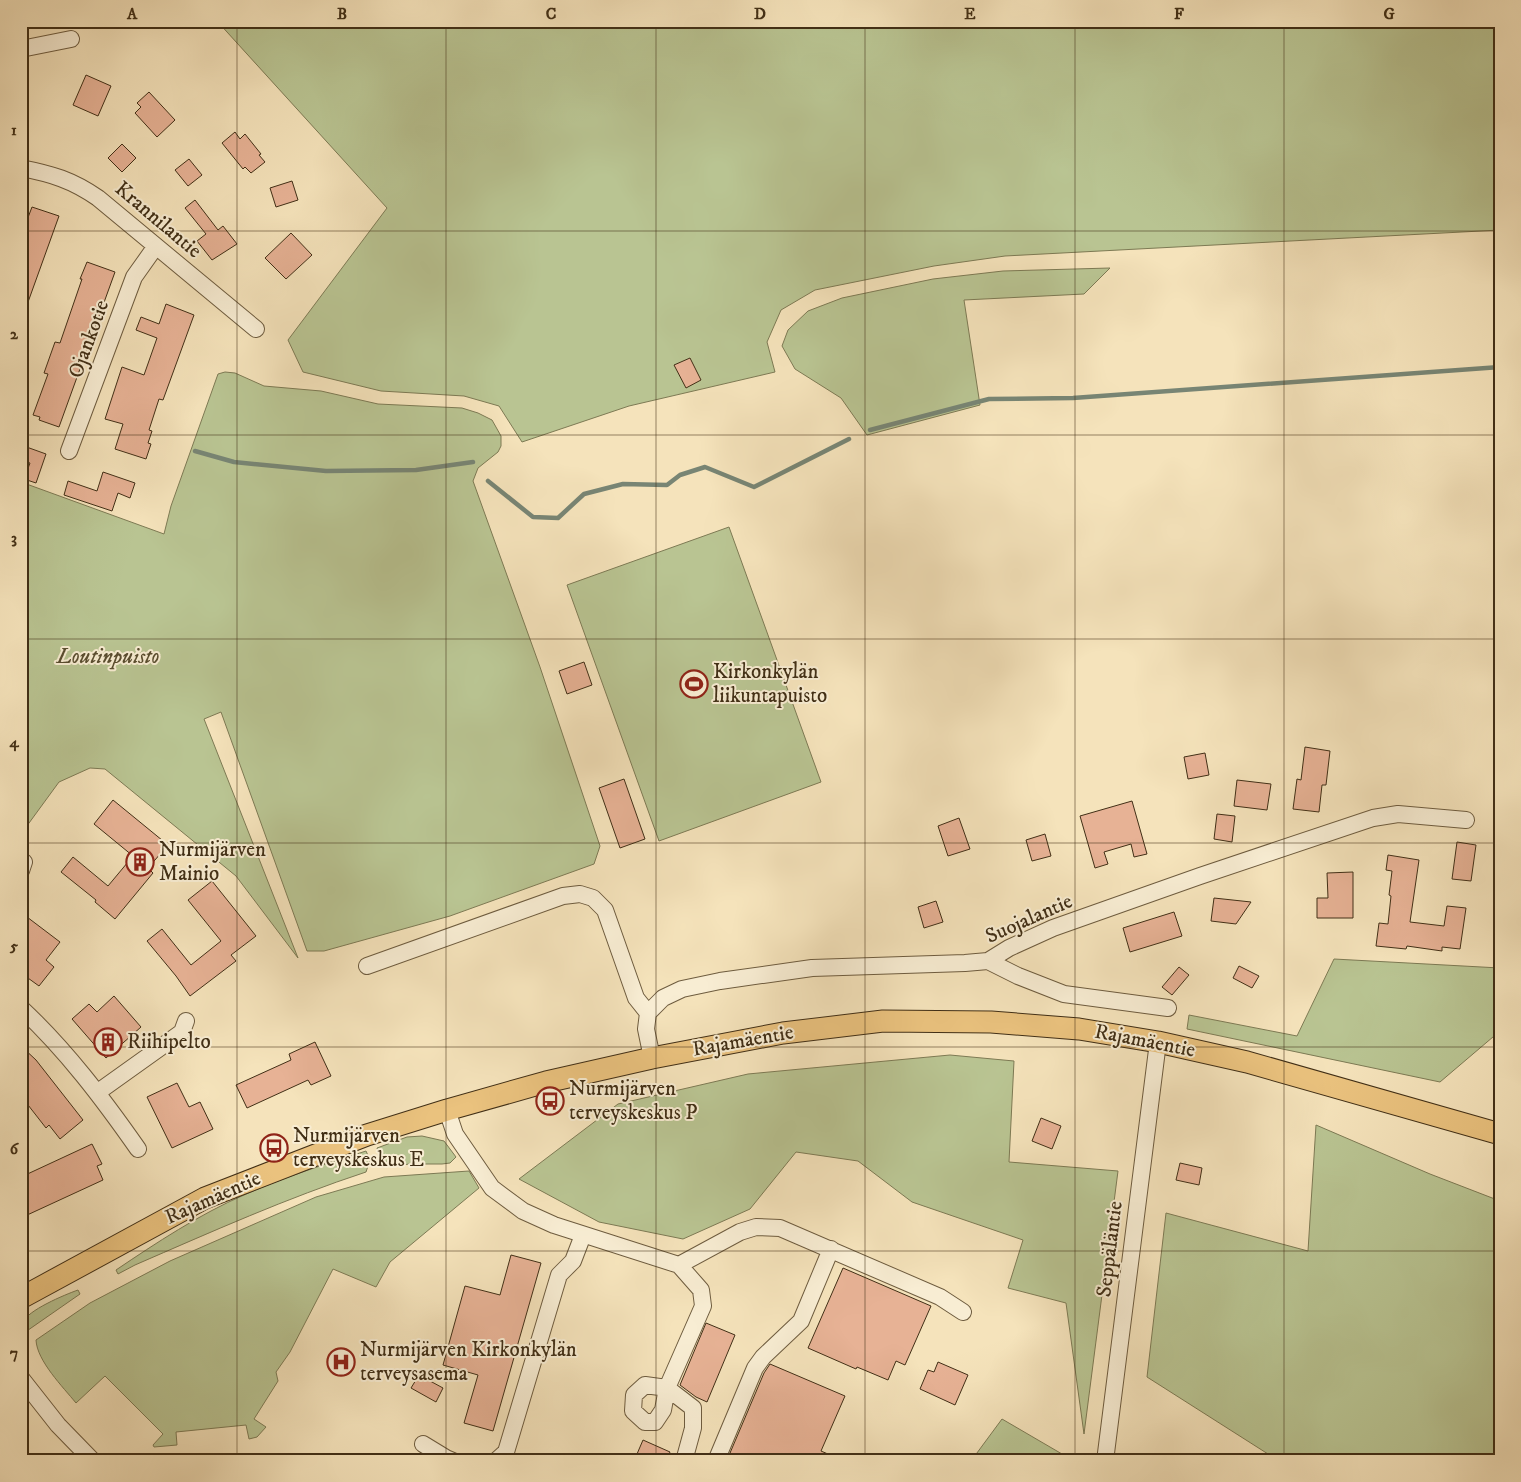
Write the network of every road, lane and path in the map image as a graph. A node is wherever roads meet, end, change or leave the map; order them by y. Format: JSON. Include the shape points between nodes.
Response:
{"nodes":[{"id":1,"x":71,"y":39,"type":"dead end"},
{"id":2,"x":21,"y":49,"type":"edge"},
{"id":3,"x":21,"y":168,"type":"edge"},
{"id":4,"x":156,"y":246,"type":"junction"},
{"id":5,"x":256,"y":329,"type":"dead end"},
{"id":6,"x":69,"y":451,"type":"dead end"},
{"id":7,"x":1466,"y":820,"type":"dead end"},
{"id":8,"x":988,"y":961,"type":"junction"},
{"id":9,"x":367,"y":966,"type":"dead end"},
{"id":10,"x":21,"y":1008,"type":"edge"},
{"id":11,"x":1168,"y":1008,"type":"dead end"},
{"id":12,"x":648,"y":1013,"type":"junction"},
{"id":13,"x":186,"y":1021,"type":"dead end"},
{"id":14,"x":1158,"y":1042,"type":"junction"},
{"id":15,"x":652,"y":1058,"type":"junction"},
{"id":16,"x":98,"y":1092,"type":"junction"},
{"id":17,"x":447,"y":1110,"type":"junction"},
{"id":18,"x":1500,"y":1134,"type":"edge"},
{"id":19,"x":138,"y":1148,"type":"dead end"},
{"id":20,"x":583,"y":1235,"type":"junction"},
{"id":21,"x":831,"y":1249,"type":"junction"},
{"id":22,"x":679,"y":1265,"type":"junction"},
{"id":23,"x":21,"y":1298,"type":"edge"},
{"id":24,"x":963,"y":1312,"type":"dead end"},
{"id":25,"x":21,"y":1378,"type":"edge"},
{"id":26,"x":423,"y":1444,"type":"dead end"},
{"id":27,"x":93,"y":1461,"type":"edge"},
{"id":28,"x":453,"y":1461,"type":"edge"},
{"id":29,"x":496,"y":1461,"type":"edge"},
{"id":30,"x":684,"y":1461,"type":"edge"},
{"id":31,"x":716,"y":1461,"type":"edge"},
{"id":32,"x":1105,"y":1461,"type":"edge"}],
"edges":[{"from":1,"to":2,"type":"street"},
{"from":3,"to":4,"type":"street","name":"Krannilantie","via":[[77,184]]},
{"from":4,"to":5,"type":"street","name":"Krannilantie"},
{"from":4,"to":6,"type":"street","name":"Ojankotie","via":[[134,277]]},
{"from":7,"to":8,"type":"street","name":"Suojalantie","via":[[1398,814],[1373,818],[1053,928]]},
{"from":8,"to":11,"type":"street","via":[[1064,994]]},
{"from":8,"to":12,"type":"street","name":"Suojalantie","via":[[812,968],[720,981],[682,989],[663,998]]},
{"from":9,"to":12,"type":"street","via":[[556,898],[580,894],[593,898],[605,910],[636,998]]},
{"from":10,"to":16,"type":"street"},
{"from":12,"to":15,"type":"street","via":[[646,1029]]},
{"from":13,"to":16,"type":"street","via":[[182,1032]]},
{"from":14,"to":15,"type":"main road","name":"Rajamäentie","via":[[1079,1028],[991,1022],[883,1022],[782,1033]]},
{"from":14,"to":18,"type":"main road","name":"Rajamäentie","via":[[1247,1062]]},
{"from":14,"to":32,"type":"street","name":"Seppäläntie"},
{"from":15,"to":17,"type":"main road","name":"Rajamäentie","via":[[546,1082]]},
{"from":16,"to":19,"type":"street"},
{"from":17,"to":20,"type":"street","via":[[455,1134],[492,1188],[523,1212]]},
{"from":17,"to":23,"type":"main road","name":"Rajamäentie","via":[[366,1135],[205,1198]]},
{"from":20,"to":22,"type":"street"},
{"from":20,"to":29,"type":"street","via":[[573,1261],[558,1275],[506,1452]]},
{"from":21,"to":22,"type":"street","via":[[780,1228],[756,1227],[740,1232]]},
{"from":21,"to":24,"type":"street","via":[[940,1297]]},
{"from":21,"to":31,"type":"street","via":[[801,1321],[762,1357],[755,1368]]},
{"from":22,"to":30,"type":"street","via":[[701,1290],[703,1306],[667,1388],[693,1408],[693,1428]]},
{"from":25,"to":27,"type":"street","via":[[58,1425]]},
{"from":26,"to":28,"type":"street"}]}
